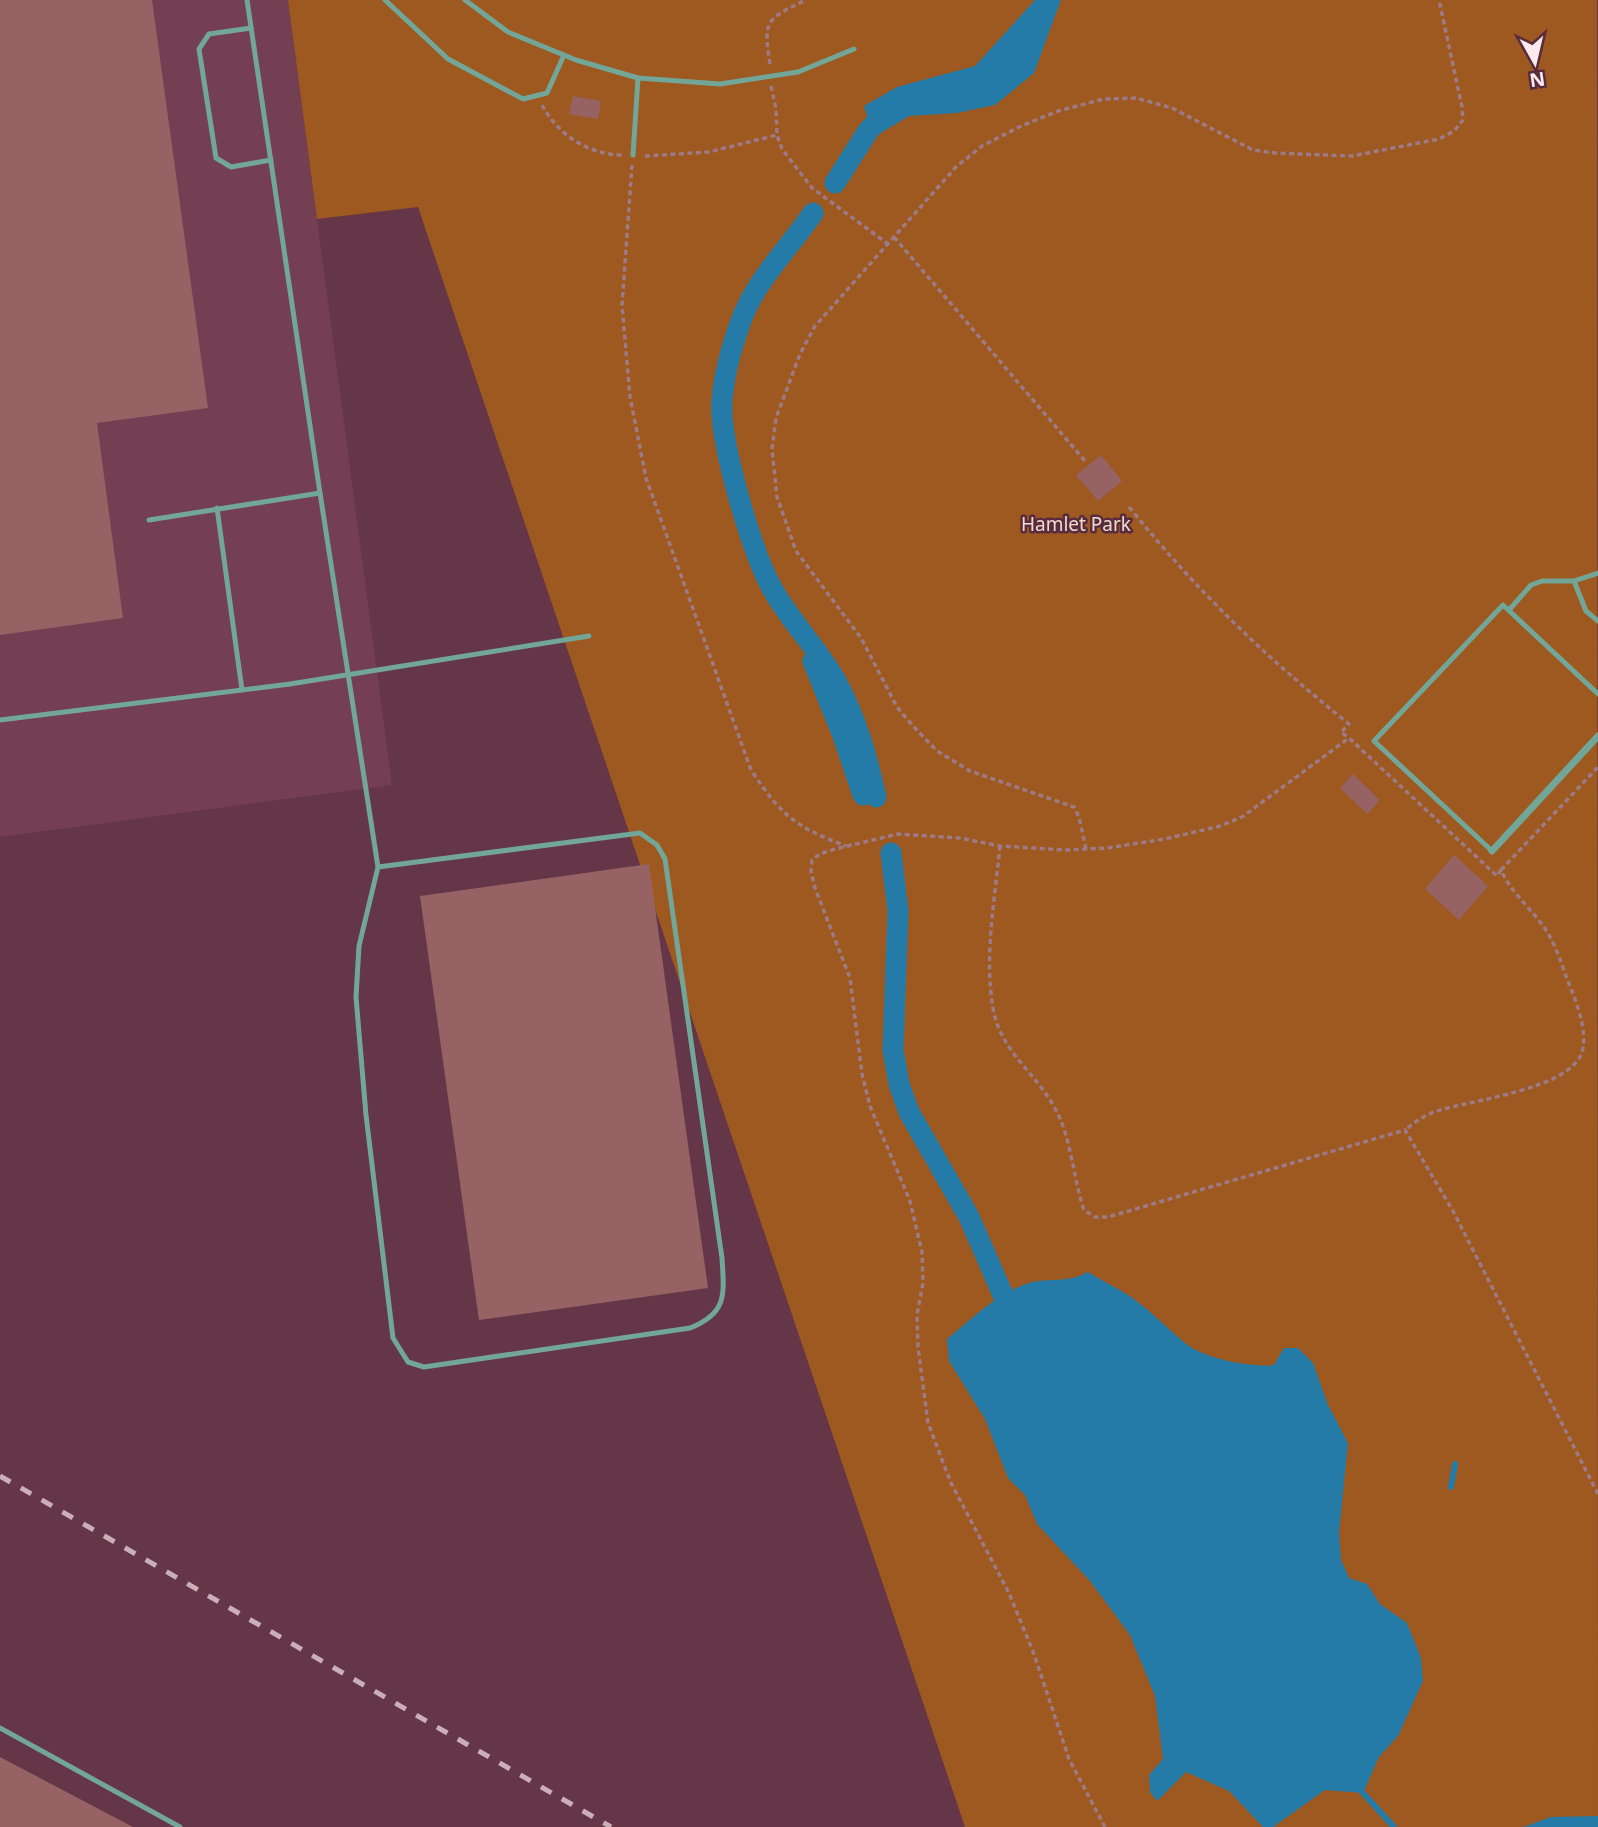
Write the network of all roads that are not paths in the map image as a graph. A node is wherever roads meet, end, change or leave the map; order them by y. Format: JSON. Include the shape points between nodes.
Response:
{"nodes":[{"id":1,"x":247,"y":0,"type":"edge"},
{"id":2,"x":385,"y":0,"type":"edge"},
{"id":3,"x":465,"y":0,"type":"edge"},
{"id":4,"x":251,"y":28,"type":"junction"},
{"id":5,"x":854,"y":49,"type":"dead end"},
{"id":6,"x":564,"y":54,"type":"junction"},
{"id":7,"x":638,"y":78,"type":"junction"},
{"id":8,"x":633,"y":155,"type":"road end"},
{"id":9,"x":271,"y":160,"type":"junction"},
{"id":10,"x":320,"y":493,"type":"junction"},
{"id":11,"x":217,"y":508,"type":"junction"},
{"id":12,"x":149,"y":520,"type":"dead end"},
{"id":13,"x":1598,"y":573,"type":"edge"},
{"id":14,"x":1574,"y":581,"type":"junction"},
{"id":15,"x":1509,"y":610,"type":"junction"},
{"id":16,"x":1598,"y":621,"type":"edge"},
{"id":17,"x":589,"y":636,"type":"dead end"},
{"id":18,"x":348,"y":674,"type":"junction"},
{"id":19,"x":242,"y":690,"type":"junction"},
{"id":20,"x":1598,"y":694,"type":"edge"},
{"id":21,"x":0,"y":720,"type":"edge"},
{"id":22,"x":1598,"y":736,"type":"edge"},
{"id":23,"x":1492,"y":850,"type":"joint"},
{"id":24,"x":378,"y":867,"type":"junction"},
{"id":25,"x":0,"y":1728,"type":"edge"},
{"id":26,"x":180,"y":1827,"type":"edge"}],
"edges":[{"from":1,"to":4,"type":"lane"},
{"from":2,"to":6,"type":"lane","via":[[448,59],[523,99],[547,93]]},
{"from":3,"to":6,"type":"lane","via":[[508,32]]},
{"from":4,"to":9,"type":"lane"},
{"from":4,"to":9,"type":"lane","via":[[209,34],[199,49],[216,158],[230,167]]},
{"from":5,"to":7,"type":"lane","via":[[798,72],[720,84]]},
{"from":6,"to":7,"type":"lane"},
{"from":7,"to":8,"type":"lane"},
{"from":9,"to":10,"type":"lane"},
{"from":10,"to":11,"type":"lane"},
{"from":10,"to":18,"type":"lane"},
{"from":11,"to":12,"type":"lane"},
{"from":11,"to":19,"type":"lane"},
{"from":13,"to":14,"type":"lane"},
{"from":14,"to":15,"type":"lane","via":[[1531,585]]},
{"from":14,"to":16,"type":"lane","via":[[1586,611]]},
{"from":15,"to":20,"type":"lane"},
{"from":15,"to":23,"type":"lane","via":[[1503,605],[1374,741]]},
{"from":17,"to":18,"type":"lane"},
{"from":18,"to":19,"type":"lane"},
{"from":18,"to":24,"type":"lane"},
{"from":19,"to":21,"type":"lane"},
{"from":22,"to":23,"type":"street"},
{"from":24,"to":24,"type":"lane","via":[[359,946],[356,997],[393,1338],[408,1362],[424,1367],[690,1328],[708,1321],[724,1299],[722,1258],[665,859],[657,845],[640,833]]},
{"from":25,"to":26,"type":"lane"}]}
